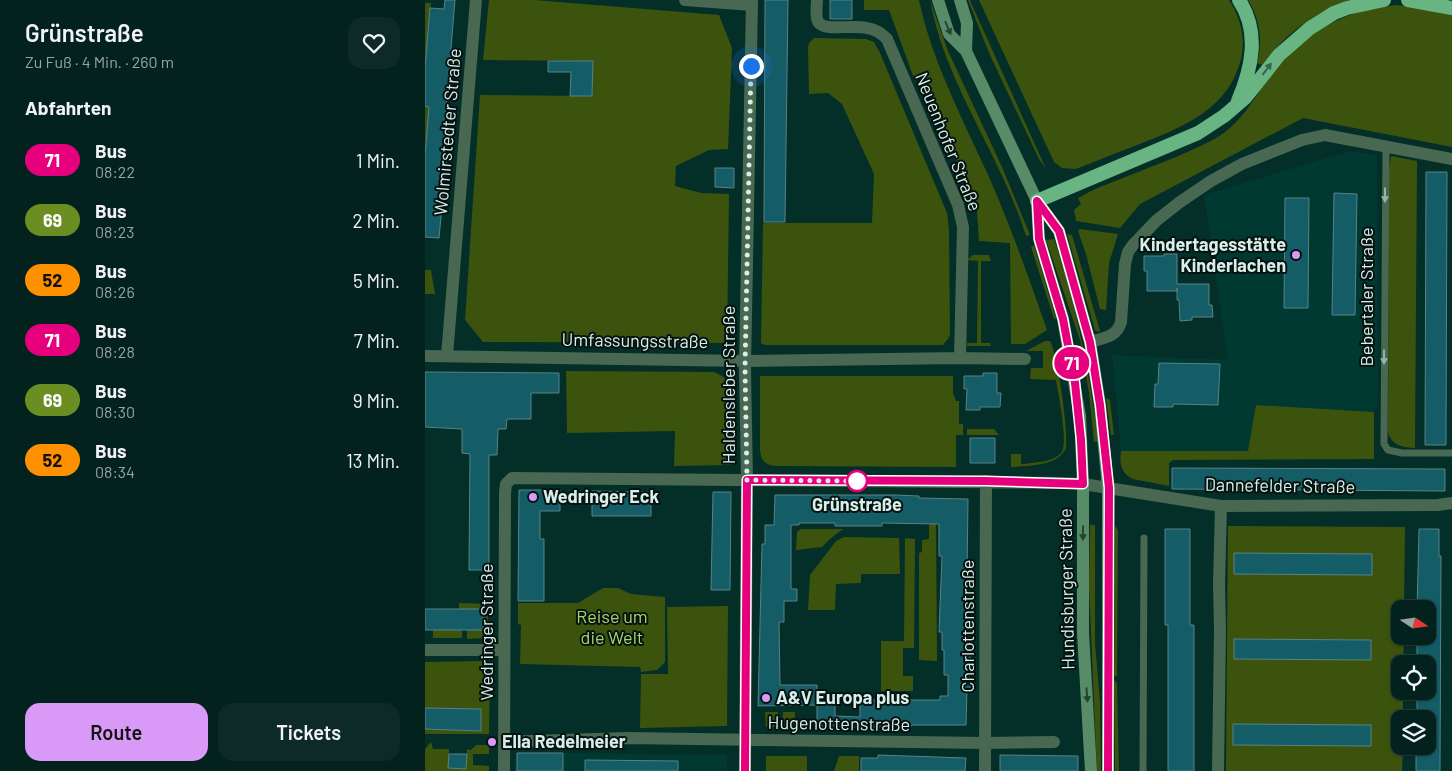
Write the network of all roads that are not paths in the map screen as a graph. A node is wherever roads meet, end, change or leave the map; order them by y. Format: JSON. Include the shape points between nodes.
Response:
{"nodes":[{"id":1,"x":476,"y":0,"type":"edge"},
{"id":2,"x":685,"y":0,"type":"edge"},
{"id":3,"x":817,"y":0,"type":"edge"},
{"id":4,"x":938,"y":0,"type":"edge"},
{"id":5,"x":960,"y":0,"type":"edge"},
{"id":6,"x":1239,"y":0,"type":"edge"},
{"id":7,"x":1384,"y":0,"type":"edge"},
{"id":8,"x":1408,"y":0,"type":"edge"},
{"id":9,"x":753,"y":3,"type":"edge"},
{"id":10,"x":1452,"y":8,"type":"edge"},
{"id":11,"x":966,"y":51,"type":"junction"},
{"id":12,"x":1235,"y":106,"type":"junction"},
{"id":13,"x":1386,"y":146,"type":"junction"},
{"id":14,"x":1452,"y":159,"type":"edge"},
{"id":15,"x":1037,"y":201,"type":"junction"},
{"id":16,"x":1090,"y":342,"type":"junction"},
{"id":17,"x":425,"y":356,"type":"edge"},
{"id":18,"x":447,"y":356,"type":"junction"},
{"id":19,"x":960,"y":358,"type":"junction"},
{"id":20,"x":1025,"y":359,"type":"dead end"},
{"id":21,"x":746,"y":361,"type":"junction"},
{"id":22,"x":1452,"y":453,"type":"edge"},
{"id":23,"x":747,"y":480,"type":"junction"},
{"id":24,"x":986,"y":481,"type":"junction"},
{"id":25,"x":1083,"y":484,"type":"junction"},
{"id":26,"x":1109,"y":488,"type":"junction"},
{"id":27,"x":1452,"y":503,"type":"edge"},
{"id":28,"x":1221,"y":506,"type":"junction"},
{"id":29,"x":1145,"y":538,"type":"dead end"},
{"id":30,"x":425,"y":650,"type":"edge"},
{"id":31,"x":504,"y":650,"type":"junction"},
{"id":32,"x":745,"y":741,"type":"junction"},
{"id":33,"x":504,"y":742,"type":"junction"},
{"id":34,"x":1053,"y":742,"type":"dead end"},
{"id":35,"x":985,"y":744,"type":"junction"},
{"id":36,"x":504,"y":771,"type":"edge"},
{"id":37,"x":745,"y":771,"type":"edge"},
{"id":38,"x":985,"y":771,"type":"edge"},
{"id":39,"x":1091,"y":771,"type":"edge"},
{"id":40,"x":1109,"y":771,"type":"edge"},
{"id":41,"x":1143,"y":771,"type":"edge"},
{"id":42,"x":1218,"y":771,"type":"edge"}],
"edges":[{"from":1,"to":18,"type":"street","name":"Wolmirstedter Straße"},
{"from":2,"to":9,"type":"street"},
{"from":3,"to":19,"type":"street","name":"Neuenhofer Straße","via":[[817,18],[821,25],[867,27],[887,39],[958,205],[963,227]]},
{"from":4,"to":11,"type":"main road","name":"Hundisburger Straße","one_way":true,"via":[[949,34]]},
{"from":5,"to":11,"type":"main road","name":"Hundisburger Straße","via":[[967,23]]},
{"from":6,"to":12,"type":"highway","via":[[1251,28],[1252,49],[1248,74]]},
{"from":12,"to":7,"type":"highway","one_way":true,"via":[[1300,35],[1334,13]]},
{"from":8,"to":10,"type":"highway"},
{"from":9,"to":21,"type":"street","name":"Haldensleber Straße"},
{"from":11,"to":15,"type":"main road","name":"Hundisburger Straße"},
{"from":12,"to":15,"type":"highway","via":[[1191,137]]},
{"from":13,"to":14,"type":"street"},
{"from":13,"to":16,"type":"street","via":[[1325,135],[1313,137],[1242,164],[1197,190],[1157,220],[1130,248],[1125,264],[1119,329],[1111,336]]},
{"from":13,"to":22,"type":"lane","name":"Bebertaler Straße","one_way":true,"via":[[1384,444],[1388,450],[1397,453]]},
{"from":15,"to":16,"type":"main road","name":"Hundisburger Straße","via":[[1059,231]]},
{"from":15,"to":25,"type":"main road","name":"Hundisburger Straße","via":[[1039,239],[1059,304],[1073,373],[1081,432]]},
{"from":16,"to":26,"type":"main road","name":"Hundisburger Straße"},
{"from":17,"to":18,"type":"street","name":"Umfassungsstraße"},
{"from":18,"to":21,"type":"street","name":"Umfassungsstraße"},
{"from":19,"to":20,"type":"street","name":"Umfassungsstraße"},
{"from":19,"to":21,"type":"street","name":"Umfassungsstraße"},
{"from":21,"to":23,"type":"street","name":"Haldensleber Straße"},
{"from":23,"to":24,"type":"street"},
{"from":23,"to":31,"type":"street","name":"Wedringer Straße","via":[[513,478],[507,483],[505,493]]},
{"from":23,"to":32,"type":"street","name":"Haldensleber Straße"},
{"from":24,"to":25,"type":"street"},
{"from":24,"to":35,"type":"street","name":"Charlottenstraße"},
{"from":25,"to":26,"type":"street"},
{"from":25,"to":39,"type":"main road","name":"Hundisburger Straße","one_way":true,"via":[[1083,633]]},
{"from":26,"to":28,"type":"street","name":"Dannefelder Straße"},
{"from":26,"to":40,"type":"main road","name":"Hundisburger Straße"},
{"from":27,"to":28,"type":"street","name":"Dannefelder Straße"},
{"from":28,"to":42,"type":"street"},
{"from":29,"to":41,"type":"lane"},
{"from":30,"to":31,"type":"street"},
{"from":31,"to":33,"type":"street","name":"Wedringer Straße"},
{"from":32,"to":33,"type":"street","name":"Hugenottenstraße","via":[[628,738]]},
{"from":32,"to":35,"type":"street","name":"Hugenottenstraße"},
{"from":32,"to":37,"type":"street","name":"Haldensleber Straße"},
{"from":33,"to":36,"type":"street","name":"Wedringer Straße"},
{"from":34,"to":35,"type":"street","name":"Hugenottenstraße"},
{"from":35,"to":38,"type":"street","name":"Charlottenstraße"}]}
